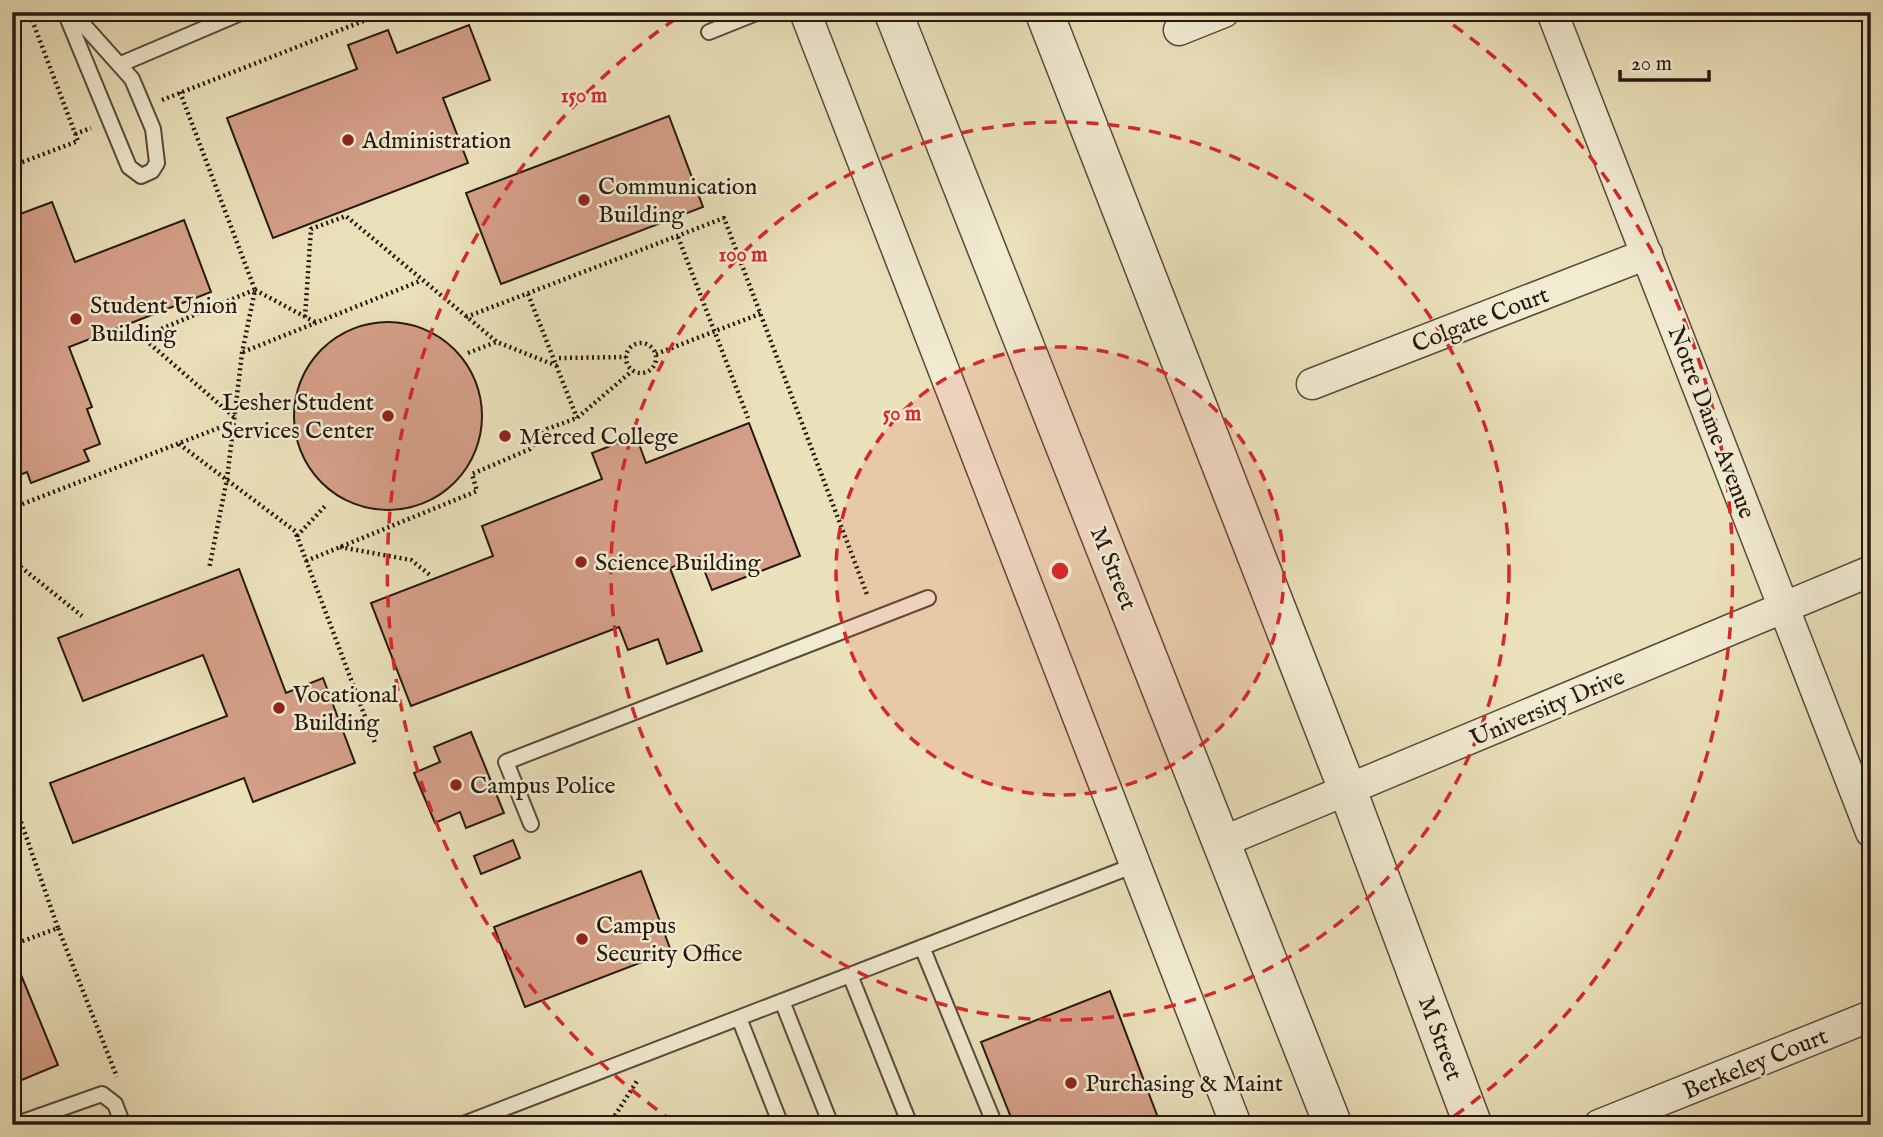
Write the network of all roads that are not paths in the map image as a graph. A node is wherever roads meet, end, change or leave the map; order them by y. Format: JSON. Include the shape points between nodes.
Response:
{"nodes":[{"id":1,"x":65,"y":12,"type":"edge"},
{"id":2,"x":72,"y":12,"type":"edge"},
{"id":3,"x":243,"y":12,"type":"edge"},
{"id":4,"x":758,"y":12,"type":"edge"},
{"id":5,"x":805,"y":12,"type":"edge"},
{"id":6,"x":893,"y":12,"type":"edge"},
{"id":7,"x":1044,"y":12,"type":"edge"},
{"id":8,"x":1224,"y":12,"type":"edge"},
{"id":9,"x":1552,"y":12,"type":"edge"},
{"id":10,"x":1179,"y":30,"type":"dead end"},
{"id":11,"x":709,"y":33,"type":"dead end"},
{"id":12,"x":121,"y":64,"type":"junction"},
{"id":13,"x":1647,"y":254,"type":"junction"},
{"id":14,"x":1312,"y":384,"type":"dead end"},
{"id":15,"x":1871,"y":572,"type":"edge"},
{"id":16,"x":928,"y":598,"type":"dead end"},
{"id":17,"x":1784,"y":607,"type":"junction"},
{"id":18,"x":1348,"y":791,"type":"junction"},
{"id":19,"x":531,"y":824,"type":"dead end"},
{"id":20,"x":1871,"y":832,"type":"edge"},
{"id":21,"x":1222,"y":842,"type":"junction"},
{"id":22,"x":1135,"y":865,"type":"junction"},
{"id":23,"x":922,"y":947,"type":"junction"},
{"id":24,"x":850,"y":975,"type":"junction"},
{"id":25,"x":782,"y":1001,"type":"junction"},
{"id":26,"x":1871,"y":1016,"type":"edge"},
{"id":27,"x":739,"y":1018,"type":"junction"},
{"id":28,"x":14,"y":1125,"type":"edge"},
{"id":29,"x":123,"y":1125,"type":"edge"},
{"id":30,"x":461,"y":1125,"type":"edge"},
{"id":31,"x":780,"y":1125,"type":"edge"},
{"id":32,"x":831,"y":1125,"type":"edge"},
{"id":33,"x":909,"y":1125,"type":"edge"},
{"id":34,"x":995,"y":1125,"type":"edge"},
{"id":35,"x":1237,"y":1125,"type":"edge"},
{"id":36,"x":1333,"y":1125,"type":"edge"},
{"id":37,"x":1473,"y":1125,"type":"edge"},
{"id":38,"x":1599,"y":1125,"type":"edge"}],
"edges":[{"from":1,"to":12,"type":"lane","via":[[120,150],[129,167],[141,176],[157,163],[157,148],[139,93]]},
{"from":2,"to":12,"type":"lane"},
{"from":3,"to":12,"type":"lane"},
{"from":4,"to":11,"type":"lane"},
{"from":5,"to":22,"type":"street"},
{"from":6,"to":21,"type":"street","name":"M Street"},
{"from":7,"to":18,"type":"street","name":"M Street"},
{"from":8,"to":10,"type":"street"},
{"from":9,"to":13,"type":"street","name":"Notre Dame Avenue"},
{"from":13,"to":14,"type":"street","name":"Colgate Court"},
{"from":13,"to":17,"type":"street","name":"Notre Dame Avenue"},
{"from":15,"to":17,"type":"street","name":"University Drive"},
{"from":16,"to":19,"type":"lane","via":[[506,762]]},
{"from":17,"to":18,"type":"street","name":"University Drive"},
{"from":17,"to":20,"type":"street","name":"Notre Dame Avenue"},
{"from":18,"to":21,"type":"street","name":"University Drive"},
{"from":18,"to":37,"type":"street","name":"M Street"},
{"from":21,"to":36,"type":"street","name":"M Street"},
{"from":22,"to":23,"type":"lane"},
{"from":22,"to":35,"type":"street"},
{"from":23,"to":24,"type":"lane"},
{"from":23,"to":34,"type":"lane"},
{"from":24,"to":25,"type":"lane"},
{"from":24,"to":33,"type":"lane"},
{"from":25,"to":27,"type":"lane"},
{"from":25,"to":32,"type":"lane"},
{"from":26,"to":38,"type":"street","name":"Berkeley Court"},
{"from":27,"to":30,"type":"lane"},
{"from":27,"to":31,"type":"lane"},
{"from":28,"to":29,"type":"lane","via":[[102,1094],[115,1104]]}]}
